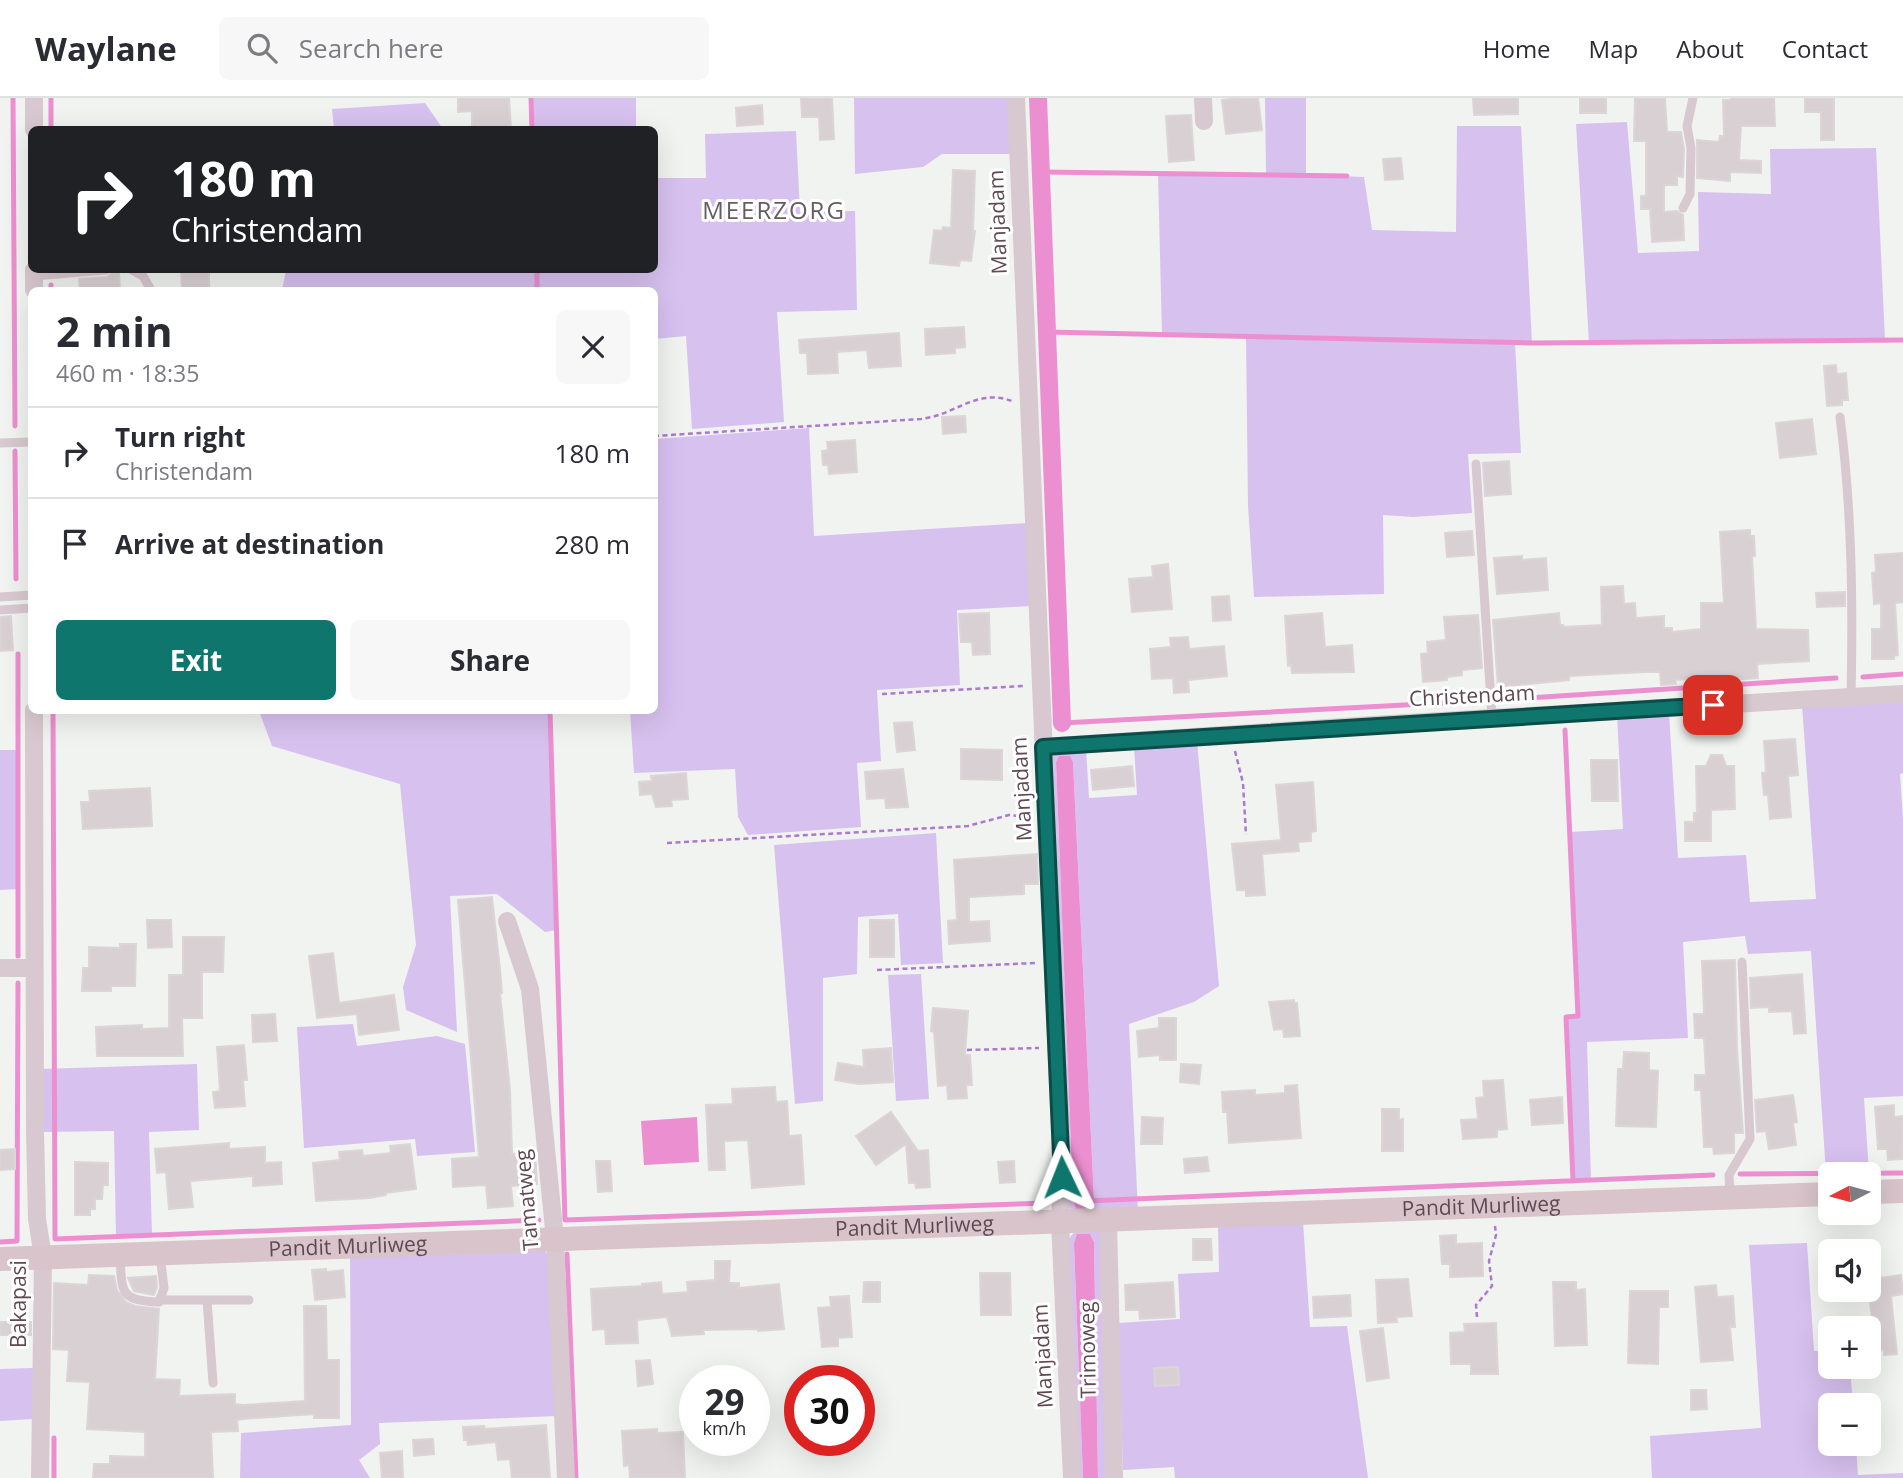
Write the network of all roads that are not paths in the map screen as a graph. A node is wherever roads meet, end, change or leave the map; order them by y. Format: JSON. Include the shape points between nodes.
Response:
{"nodes":[{"id":1,"x":34,"y":98,"type":"edge"},
{"id":2,"x":1016,"y":98,"type":"edge"},
{"id":3,"x":1203,"y":98,"type":"edge"},
{"id":4,"x":1693,"y":98,"type":"edge"},
{"id":5,"x":1204,"y":121,"type":"dead end"},
{"id":6,"x":34,"y":126,"type":"edge"},
{"id":7,"x":1683,"y":208,"type":"dead end"},
{"id":8,"x":82,"y":273,"type":"edge"},
{"id":9,"x":138,"y":273,"type":"edge"},
{"id":10,"x":34,"y":279,"type":"edge"},
{"id":11,"x":149,"y":287,"type":"edge"},
{"id":12,"x":1840,"y":417,"type":"dead end"},
{"id":13,"x":28,"y":442,"type":"edge"},
{"id":14,"x":0,"y":443,"type":"edge"},
{"id":15,"x":1476,"y":464,"type":"dead end"},
{"id":16,"x":28,"y":594,"type":"edge"},
{"id":17,"x":0,"y":597,"type":"edge"},
{"id":18,"x":28,"y":608,"type":"edge"},
{"id":19,"x":0,"y":610,"type":"edge"},
{"id":20,"x":1903,"y":694,"type":"edge"},
{"id":21,"x":1851,"y":697,"type":"junction"},
{"id":22,"x":34,"y":714,"type":"edge"},
{"id":23,"x":1492,"y":718,"type":"junction"},
{"id":24,"x":1043,"y":747,"type":"junction"},
{"id":25,"x":507,"y":922,"type":"dead end"},
{"id":26,"x":1742,"y":962,"type":"dead end"},
{"id":27,"x":0,"y":968,"type":"edge"},
{"id":28,"x":34,"y":968,"type":"junction"},
{"id":29,"x":1903,"y":1191,"type":"edge"},
{"id":30,"x":1881,"y":1192,"type":"edge"},
{"id":31,"x":1818,"y":1194,"type":"edge"},
{"id":32,"x":1730,"y":1197,"type":"junction"},
{"id":33,"x":1105,"y":1221,"type":"junction"},
{"id":34,"x":1065,"y":1222,"type":"junction"},
{"id":35,"x":555,"y":1239,"type":"junction"},
{"id":36,"x":160,"y":1254,"type":"junction"},
{"id":37,"x":120,"y":1255,"type":"junction"},
{"id":38,"x":43,"y":1257,"type":"junction"},
{"id":39,"x":0,"y":1259,"type":"edge"},
{"id":40,"x":161,"y":1300,"type":"junction"},
{"id":41,"x":207,"y":1300,"type":"junction"},
{"id":42,"x":249,"y":1300,"type":"dead end"},
{"id":43,"x":213,"y":1383,"type":"dead end"},
{"id":44,"x":40,"y":1478,"type":"edge"},
{"id":45,"x":565,"y":1478,"type":"edge"},
{"id":46,"x":1072,"y":1478,"type":"edge"},
{"id":47,"x":1114,"y":1478,"type":"edge"}],
"edges":[{"from":1,"to":6,"type":"street"},
{"from":2,"to":24,"type":"street","name":"Manjadam"},
{"from":3,"to":5,"type":"street"},
{"from":4,"to":7,"type":"lane","via":[[1687,126],[1690,194]]},
{"from":8,"to":10,"type":"lane"},
{"from":9,"to":11,"type":"lane"},
{"from":12,"to":21,"type":"lane","via":[[1850,538]]},
{"from":13,"to":14,"type":"lane"},
{"from":15,"to":23,"type":"lane"},
{"from":16,"to":17,"type":"lane"},
{"from":18,"to":19,"type":"lane"},
{"from":20,"to":21,"type":"street","name":"Christendam"},
{"from":21,"to":23,"type":"street","name":"Christendam"},
{"from":22,"to":28,"type":"street","name":"Bakapasi"},
{"from":23,"to":24,"type":"street","name":"Christendam"},
{"from":24,"to":34,"type":"street","name":"Manjadam"},
{"from":25,"to":35,"type":"street","name":"Tamatweg","via":[[530,989]]},
{"from":26,"to":32,"type":"lane","via":[[1750,1139],[1729,1174]]},
{"from":27,"to":28,"type":"street"},
{"from":28,"to":38,"type":"street","name":"Bakapasi","via":[[37,1219]]},
{"from":29,"to":30,"type":"street"},
{"from":31,"to":32,"type":"street","name":"Pandit Murliweg"},
{"from":32,"to":33,"type":"street","name":"Pandit Murliweg"},
{"from":33,"to":34,"type":"street","name":"Pandit Murliweg"},
{"from":33,"to":47,"type":"street","name":"Trimoweg"},
{"from":34,"to":35,"type":"street","name":"Pandit Murliweg"},
{"from":34,"to":46,"type":"street","name":"Manjadam"},
{"from":35,"to":36,"type":"street","name":"Pandit Murliweg"},
{"from":35,"to":45,"type":"street","name":"Tamatweg"},
{"from":36,"to":37,"type":"street","name":"Pandit Murliweg"},
{"from":36,"to":40,"type":"lane"},
{"from":37,"to":38,"type":"street","name":"Pandit Murliweg"},
{"from":37,"to":40,"type":"lane","via":[[128,1297]]},
{"from":38,"to":39,"type":"street","name":"Pandit Murliweg"},
{"from":38,"to":44,"type":"street","name":"Bakapasi"},
{"from":40,"to":41,"type":"lane"},
{"from":41,"to":42,"type":"lane"},
{"from":41,"to":43,"type":"lane"}]}
